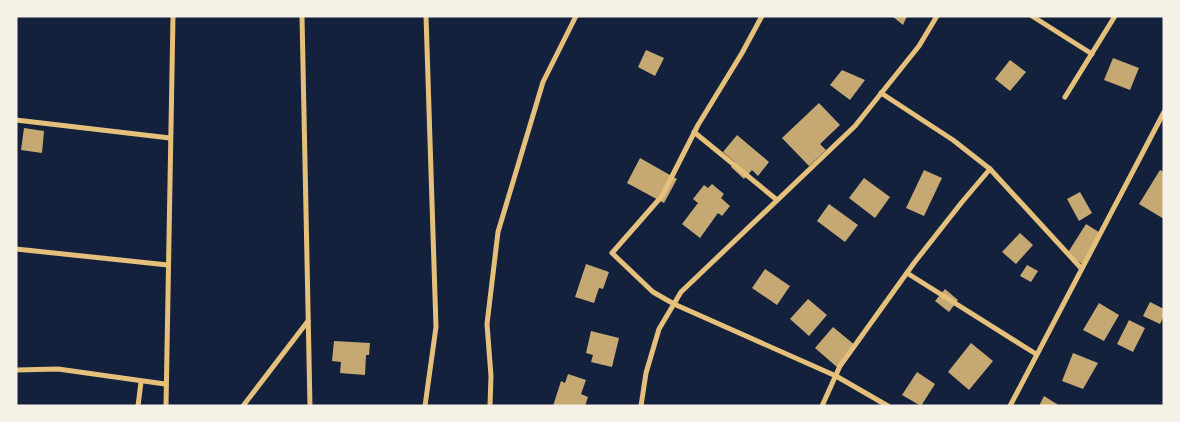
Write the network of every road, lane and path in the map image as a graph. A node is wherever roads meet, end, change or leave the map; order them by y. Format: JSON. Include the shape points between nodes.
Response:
{"nodes":[{"id":1,"x":173,"y":16,"type":"edge"},
{"id":2,"x":302,"y":16,"type":"edge"},
{"id":3,"x":426,"y":16,"type":"edge"},
{"id":4,"x":576,"y":16,"type":"edge"},
{"id":5,"x":762,"y":16,"type":"edge"},
{"id":6,"x":937,"y":16,"type":"edge"},
{"id":7,"x":1032,"y":16,"type":"edge"},
{"id":8,"x":1115,"y":16,"type":"edge"},
{"id":9,"x":1092,"y":54,"type":"junction"},
{"id":10,"x":881,"y":93,"type":"junction"},
{"id":11,"x":1065,"y":98,"type":"dead end"},
{"id":12,"x":1164,"y":112,"type":"edge"},
{"id":13,"x":16,"y":120,"type":"edge"},
{"id":14,"x":694,"y":132,"type":"junction"},
{"id":15,"x":170,"y":138,"type":"junction"},
{"id":16,"x":990,"y":169,"type":"junction"},
{"id":17,"x":777,"y":200,"type":"junction"},
{"id":18,"x":16,"y":249,"type":"edge"},
{"id":19,"x":168,"y":265,"type":"junction"},
{"id":20,"x":1081,"y":268,"type":"junction"},
{"id":21,"x":908,"y":273,"type":"junction"},
{"id":22,"x":674,"y":304,"type":"junction"},
{"id":23,"x":308,"y":321,"type":"junction"},
{"id":24,"x":1036,"y":354,"type":"junction"},
{"id":25,"x":16,"y":370,"type":"edge"},
{"id":26,"x":836,"y":376,"type":"junction"},
{"id":27,"x":141,"y":382,"type":"junction"},
{"id":28,"x":166,"y":384,"type":"junction"},
{"id":29,"x":138,"y":406,"type":"edge"},
{"id":30,"x":166,"y":406,"type":"edge"},
{"id":31,"x":243,"y":406,"type":"edge"},
{"id":32,"x":310,"y":406,"type":"edge"},
{"id":33,"x":425,"y":406,"type":"edge"},
{"id":34,"x":490,"y":406,"type":"edge"},
{"id":35,"x":641,"y":406,"type":"edge"},
{"id":36,"x":822,"y":406,"type":"edge"},
{"id":37,"x":888,"y":406,"type":"edge"},
{"id":38,"x":1010,"y":406,"type":"edge"}],
"edges":[{"from":1,"to":15,"type":"street"},
{"from":2,"to":23,"type":"street"},
{"from":3,"to":33,"type":"street","via":[[436,327]]},
{"from":4,"to":34,"type":"street","via":[[543,82],[498,232],[487,324]]},
{"from":5,"to":14,"type":"street"},
{"from":6,"to":10,"type":"street","via":[[919,46]]},
{"from":7,"to":9,"type":"street"},
{"from":8,"to":9,"type":"street"},
{"from":9,"to":11,"type":"street"},
{"from":10,"to":16,"type":"street","via":[[953,140]]},
{"from":10,"to":17,"type":"street","via":[[855,126]]},
{"from":12,"to":20,"type":"street"},
{"from":13,"to":15,"type":"street"},
{"from":14,"to":17,"type":"street"},
{"from":14,"to":22,"type":"street","via":[[662,196],[612,253],[653,292]]},
{"from":15,"to":19,"type":"street"},
{"from":16,"to":20,"type":"street"},
{"from":16,"to":21,"type":"street"},
{"from":17,"to":22,"type":"street","via":[[681,292]]},
{"from":18,"to":19,"type":"street"},
{"from":19,"to":28,"type":"street"},
{"from":20,"to":24,"type":"street"},
{"from":21,"to":24,"type":"street"},
{"from":21,"to":26,"type":"street"},
{"from":22,"to":26,"type":"street"},
{"from":22,"to":35,"type":"street","via":[[659,329],[646,373]]},
{"from":23,"to":31,"type":"street"},
{"from":23,"to":32,"type":"street"},
{"from":24,"to":38,"type":"street"},
{"from":25,"to":27,"type":"street","via":[[58,369]]},
{"from":26,"to":36,"type":"street"},
{"from":26,"to":37,"type":"street"},
{"from":27,"to":28,"type":"street"},
{"from":27,"to":29,"type":"street"},
{"from":28,"to":30,"type":"street"}]}
